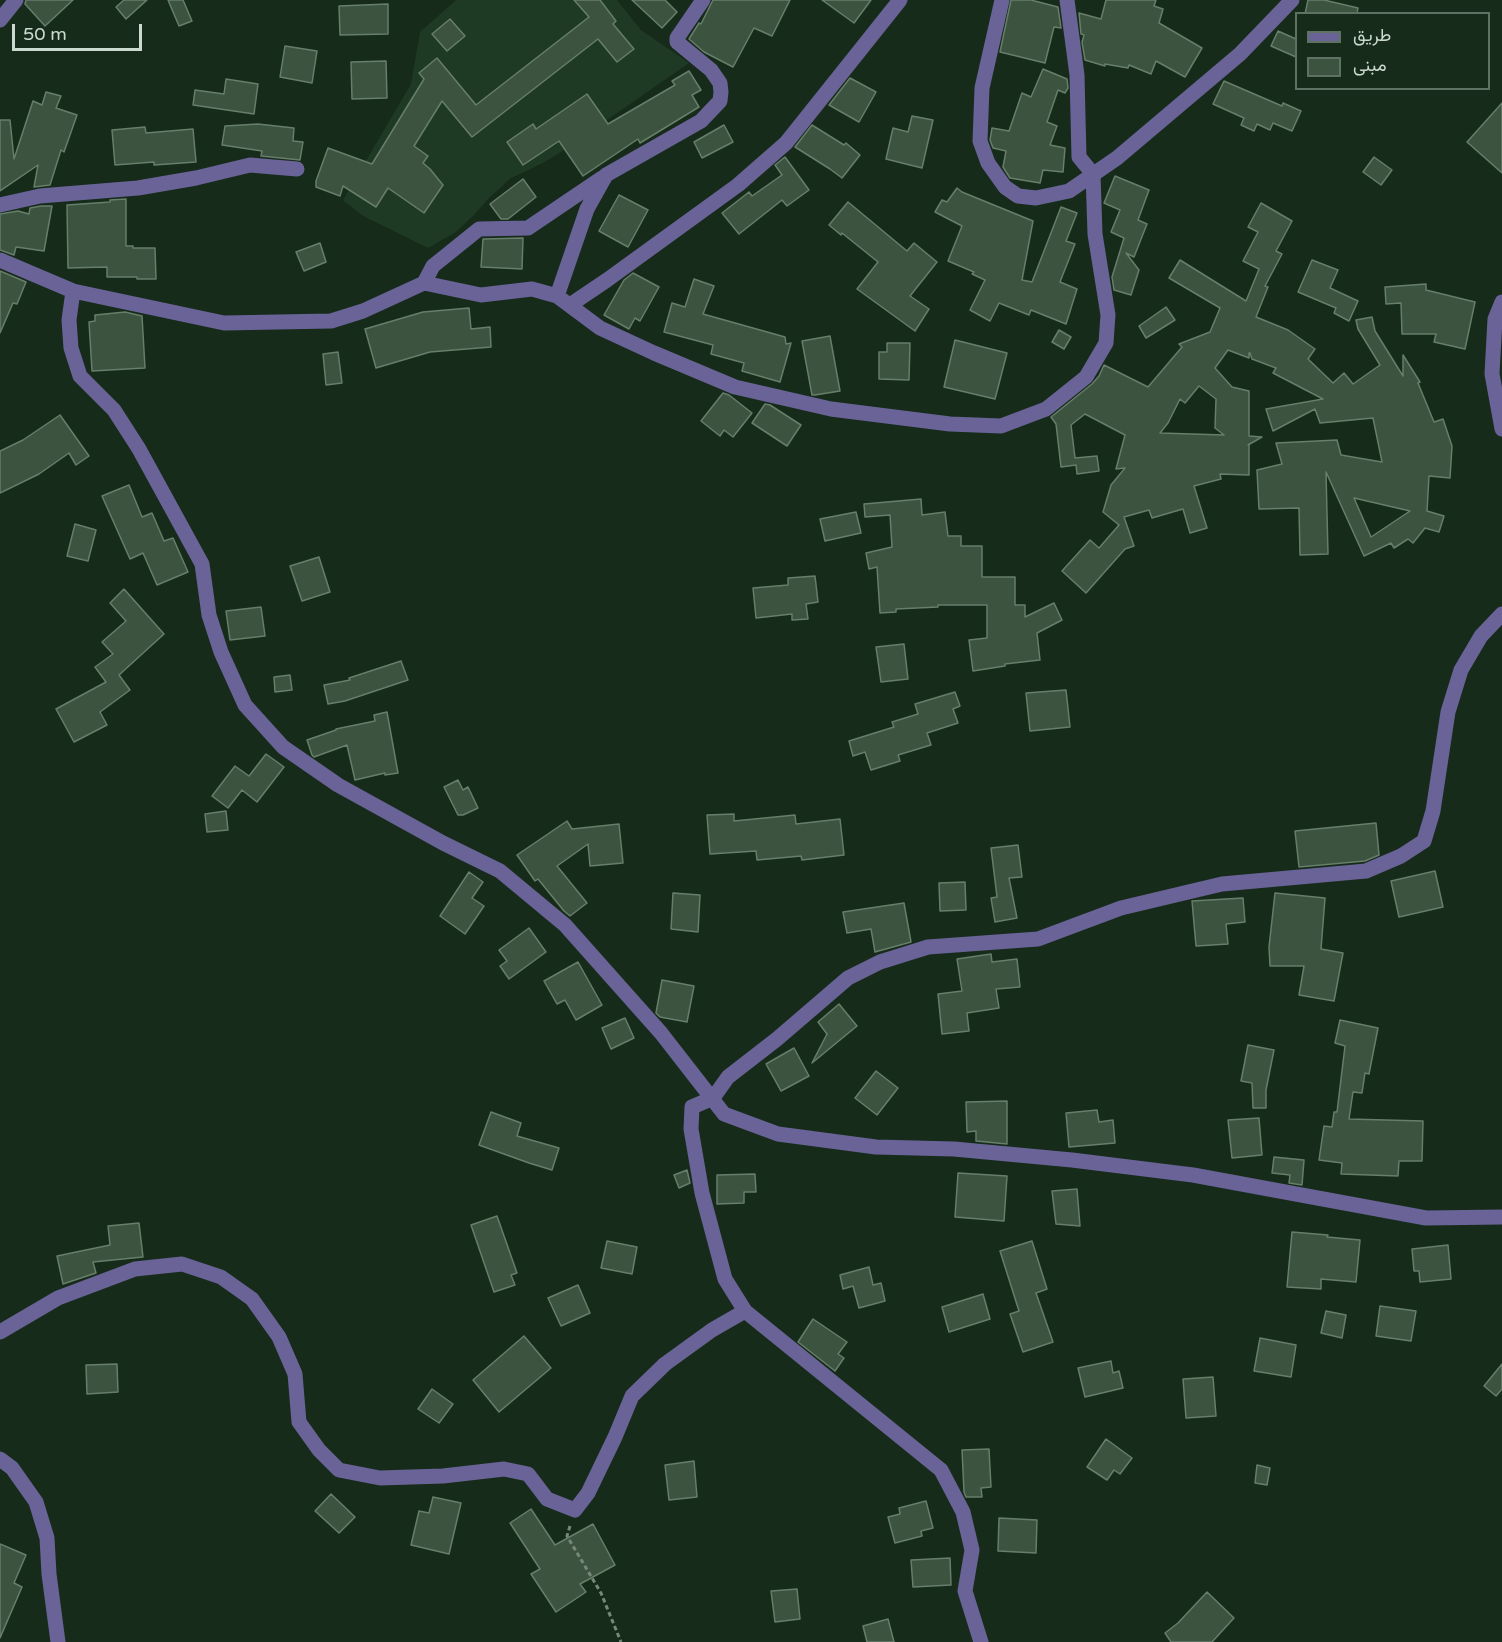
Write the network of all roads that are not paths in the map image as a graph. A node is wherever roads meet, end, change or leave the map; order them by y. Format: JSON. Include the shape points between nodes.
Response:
{"nodes":[{"id":1,"x":16,"y":0,"type":"edge"},
{"id":2,"x":703,"y":0,"type":"edge"},
{"id":3,"x":900,"y":0,"type":"edge"},
{"id":4,"x":1002,"y":0,"type":"edge"},
{"id":5,"x":1067,"y":0,"type":"edge"},
{"id":6,"x":1292,"y":0,"type":"edge"},
{"id":7,"x":0,"y":20,"type":"edge"},
{"id":8,"x":297,"y":169,"type":"dead end"},
{"id":9,"x":1093,"y":174,"type":"junction"},
{"id":10,"x":606,"y":175,"type":"junction"},
{"id":11,"x":0,"y":205,"type":"edge"},
{"id":12,"x":0,"y":260,"type":"edge"},
{"id":13,"x":424,"y":283,"type":"junction"},
{"id":14,"x":73,"y":291,"type":"junction"},
{"id":15,"x":563,"y":301,"type":"junction"},
{"id":16,"x":1502,"y":302,"type":"edge"},
{"id":17,"x":1502,"y":429,"type":"edge"},
{"id":18,"x":1502,"y":614,"type":"edge"},
{"id":19,"x":713,"y":1098,"type":"junction"},
{"id":20,"x":1502,"y":1217,"type":"edge"},
{"id":21,"x":745,"y":1311,"type":"junction"},
{"id":22,"x":0,"y":1332,"type":"edge"},
{"id":23,"x":0,"y":1459,"type":"edge"},
{"id":24,"x":58,"y":1642,"type":"edge"},
{"id":25,"x":981,"y":1642,"type":"edge"}],
"edges":[{"from":1,"to":7,"type":"street"},
{"from":2,"to":10,"type":"street","via":[[677,42],[711,70],[720,83],[720,101],[701,121]]},
{"from":3,"to":15,"type":"street","via":[[786,143],[738,184],[607,280]]},
{"from":4,"to":9,"type":"street","via":[[982,88],[980,141],[987,163],[1005,187],[1018,196],[1036,198],[1069,190]]},
{"from":5,"to":9,"type":"street","via":[[1077,75],[1078,157]]},
{"from":6,"to":9,"type":"street","via":[[1240,54]]},
{"from":8,"to":11,"type":"street","via":[[250,165],[138,188],[40,196]]},
{"from":9,"to":15,"type":"street","via":[[1095,234],[1108,315],[1106,343],[1086,377],[1046,409],[1001,426],[950,424],[831,409],[735,387],[600,328]]},
{"from":10,"to":13,"type":"street","via":[[528,228],[479,229],[434,266]]},
{"from":10,"to":15,"type":"street","via":[[587,208]]},
{"from":12,"to":14,"type":"street"},
{"from":13,"to":14,"type":"street","via":[[331,321],[225,323]]},
{"from":13,"to":15,"type":"street","via":[[481,295],[532,289]]},
{"from":14,"to":19,"type":"street","via":[[71,348],[80,376],[114,410],[202,564],[209,615],[245,705],[283,747],[338,785],[510,878],[565,925]]},
{"from":16,"to":17,"type":"street","via":[[1495,319],[1492,375]]},
{"from":18,"to":19,"type":"street","via":[[1481,636],[1461,670],[1448,712],[1433,811],[1424,841],[1401,856],[1366,871],[1222,884],[1121,908],[1038,939],[928,946],[880,962],[848,978],[728,1077]]},
{"from":19,"to":20,"type":"street","via":[[724,1114],[778,1134],[876,1147],[990,1152],[1193,1175],[1426,1218]]},
{"from":19,"to":21,"type":"street","via":[[692,1107],[691,1128],[702,1193],[725,1279]]},
{"from":21,"to":22,"type":"street","via":[[665,1364],[632,1396],[588,1493],[575,1510],[548,1499],[528,1474],[504,1468],[443,1476],[380,1478],[339,1470],[299,1422],[295,1374],[279,1337],[252,1299],[221,1277],[182,1264],[135,1269],[58,1298]]},
{"from":21,"to":25,"type":"street","via":[[941,1470],[963,1512],[968,1531],[972,1550],[965,1591]]},
{"from":23,"to":24,"type":"street","via":[[12,1468],[36,1502],[47,1538]]}]}
